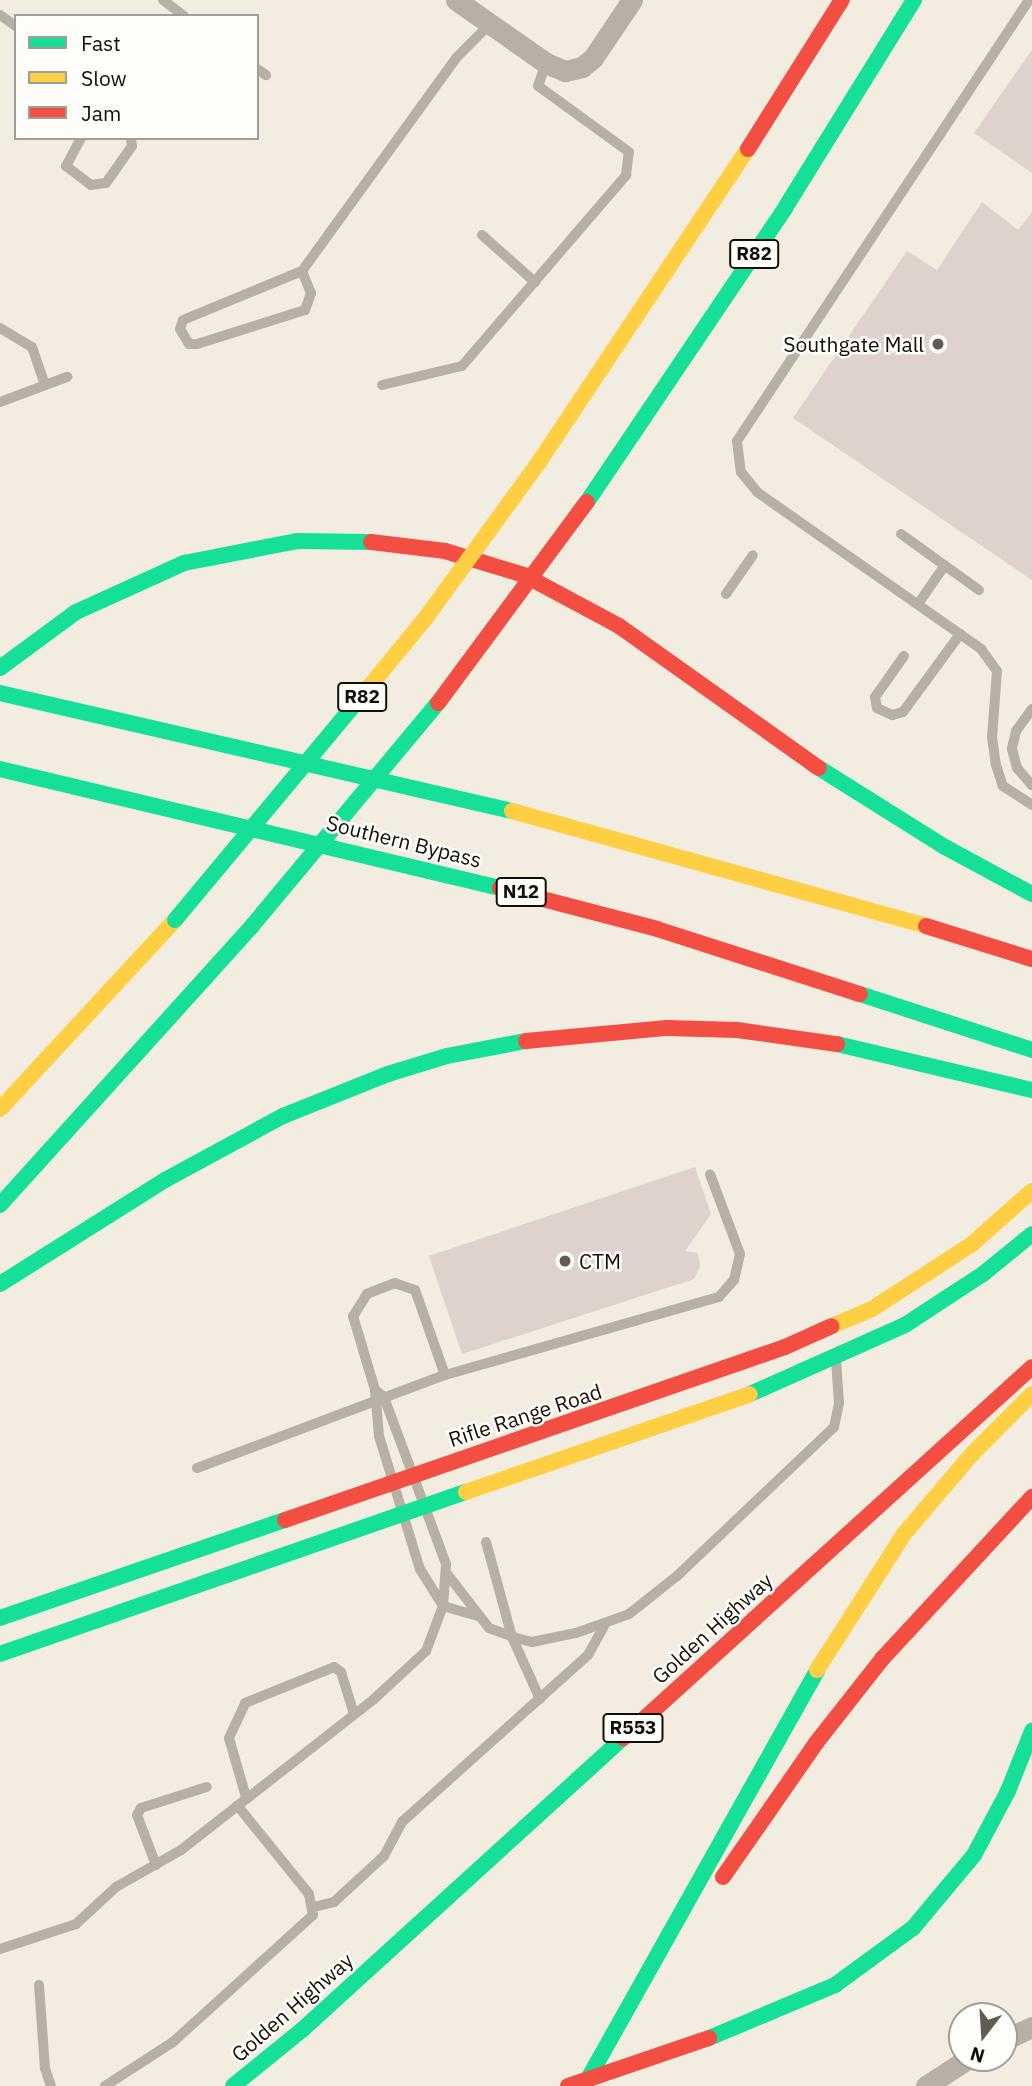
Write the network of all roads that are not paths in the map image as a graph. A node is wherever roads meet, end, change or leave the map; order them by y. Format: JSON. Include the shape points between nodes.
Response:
{"nodes":[{"id":1,"x":163,"y":0,"type":"edge"},
{"id":2,"x":456,"y":0,"type":"edge"},
{"id":3,"x":632,"y":0,"type":"edge"},
{"id":4,"x":832,"y":0,"type":"edge"},
{"id":5,"x":842,"y":0,"type":"edge"},
{"id":6,"x":914,"y":0,"type":"edge"},
{"id":7,"x":928,"y":0,"type":"edge"},
{"id":8,"x":1029,"y":0,"type":"edge"},
{"id":9,"x":181,"y":14,"type":"edge"},
{"id":10,"x":490,"y":24,"type":"junction"},
{"id":11,"x":827,"y":26,"type":"junction"},
{"id":12,"x":894,"y":36,"type":"junction"},
{"id":13,"x":546,"y":63,"type":"junction"},
{"id":14,"x":80,"y":140,"type":"edge"},
{"id":15,"x":131,"y":140,"type":"edge"},
{"id":16,"x":482,"y":234,"type":"dead end"},
{"id":17,"x":303,"y":271,"type":"junction"},
{"id":18,"x":535,"y":282,"type":"junction"},
{"id":19,"x":0,"y":328,"type":"edge"},
{"id":20,"x":67,"y":377,"type":"dead end"},
{"id":21,"x":382,"y":384,"type":"dead end"},
{"id":22,"x":46,"y":385,"type":"junction"},
{"id":23,"x":0,"y":402,"type":"edge"},
{"id":24,"x":901,"y":534,"type":"dead end"},
{"id":25,"x":753,"y":555,"type":"dead end"},
{"id":26,"x":945,"y":565,"type":"junction"},
{"id":27,"x":979,"y":590,"type":"dead end"},
{"id":28,"x":726,"y":594,"type":"dead end"},
{"id":29,"x":918,"y":604,"type":"junction"},
{"id":30,"x":960,"y":634,"type":"junction"},
{"id":31,"x":904,"y":656,"type":"dead end"},
{"id":32,"x":0,"y":668,"type":"edge"},
{"id":33,"x":0,"y":692,"type":"edge"},
{"id":34,"x":1032,"y":709,"type":"edge"},
{"id":35,"x":0,"y":769,"type":"edge"},
{"id":36,"x":1032,"y":785,"type":"edge"},
{"id":37,"x":1032,"y":805,"type":"edge"},
{"id":38,"x":1032,"y":894,"type":"edge"},
{"id":39,"x":1032,"y":959,"type":"edge"},
{"id":40,"x":1032,"y":1050,"type":"edge"},
{"id":41,"x":1032,"y":1090,"type":"edge"},
{"id":42,"x":0,"y":1110,"type":"edge"},
{"id":43,"x":710,"y":1174,"type":"dead end"},
{"id":44,"x":1028,"y":1195,"type":"edge"},
{"id":45,"x":0,"y":1205,"type":"edge"},
{"id":46,"x":1032,"y":1234,"type":"edge"},
{"id":47,"x":0,"y":1284,"type":"edge"},
{"id":48,"x":836,"y":1360,"type":"junction"},
{"id":49,"x":1032,"y":1367,"type":"edge"},
{"id":50,"x":445,"y":1375,"type":"junction"},
{"id":51,"x":1032,"y":1394,"type":"edge"},
{"id":52,"x":377,"y":1396,"type":"junction"},
{"id":53,"x":197,"y":1468,"type":"dead end"},
{"id":54,"x":415,"y":1473,"type":"junction"},
{"id":55,"x":393,"y":1480,"type":"junction"},
{"id":56,"x":1032,"y":1497,"type":"edge"},
{"id":57,"x":427,"y":1502,"type":"junction"},
{"id":58,"x":405,"y":1510,"type":"junction"},
{"id":59,"x":485,"y":1542,"type":"dead end"},
{"id":60,"x":448,"y":1575,"type":"junction"},
{"id":61,"x":443,"y":1606,"type":"junction"},
{"id":62,"x":479,"y":1616,"type":"junction"},
{"id":63,"x":0,"y":1618,"type":"edge"},
{"id":64,"x":604,"y":1626,"type":"junction"},
{"id":65,"x":512,"y":1637,"type":"junction"},
{"id":66,"x":0,"y":1654,"type":"edge"},
{"id":67,"x":540,"y":1699,"type":"junction"},
{"id":68,"x":354,"y":1714,"type":"junction"},
{"id":69,"x":1032,"y":1731,"type":"edge"},
{"id":70,"x":207,"y":1787,"type":"dead end"},
{"id":71,"x":242,"y":1801,"type":"junction"},
{"id":72,"x":156,"y":1866,"type":"junction"},
{"id":73,"x":314,"y":1908,"type":"junction"},
{"id":74,"x":0,"y":1949,"type":"edge"},
{"id":75,"x":39,"y":1985,"type":"dead end"},
{"id":76,"x":620,"y":2025,"type":"junction"},
{"id":77,"x":948,"y":2072,"type":"edge"},
{"id":78,"x":51,"y":2086,"type":"edge"},
{"id":79,"x":105,"y":2086,"type":"edge"},
{"id":80,"x":233,"y":2086,"type":"edge"},
{"id":81,"x":568,"y":2086,"type":"edge"},
{"id":82,"x":584,"y":2086,"type":"edge"},
{"id":83,"x":926,"y":2086,"type":"edge"}],
"edges":[{"from":1,"to":9,"type":"lane"},
{"from":2,"to":10,"type":"street"},
{"from":3,"to":13,"type":"street","via":[[587,64],[565,71]]},
{"from":4,"to":11,"type":"main road"},
{"from":5,"to":11,"type":"main road","number":"R82"},
{"from":6,"to":12,"type":"main road","number":"R82"},
{"from":7,"to":12,"type":"main road"},
{"from":8,"to":29,"type":"lane","via":[[737,442],[741,472],[757,492]]},
{"from":10,"to":13,"type":"street"},
{"from":10,"to":17,"type":"lane","via":[[456,58]]},
{"from":11,"to":42,"type":"main road","number":"R82","bridge":true,"via":[[537,465],[425,619],[174,920]]},
{"from":12,"to":45,"type":"main road","number":"R82","bridge":true,"via":[[785,208],[587,502],[436,705],[252,926]]},
{"from":13,"to":18,"type":"lane","via":[[538,86],[629,152],[631,166],[578,237]]},
{"from":14,"to":15,"type":"lane","via":[[66,166],[91,185],[106,183],[132,146]]},
{"from":16,"to":18,"type":"lane"},
{"from":17,"to":17,"type":"lane","via":[[183,320],[180,329],[189,344],[197,344],[305,310],[311,293]]},
{"from":18,"to":21,"type":"lane","via":[[462,366]]},
{"from":19,"to":22,"type":"lane","via":[[33,347]]},
{"from":20,"to":22,"type":"lane"},
{"from":22,"to":23,"type":"lane"},
{"from":24,"to":26,"type":"lane"},
{"from":25,"to":28,"type":"lane"},
{"from":26,"to":27,"type":"lane"},
{"from":26,"to":29,"type":"lane"},
{"from":29,"to":30,"type":"lane"},
{"from":30,"to":31,"type":"lane","via":[[903,712],[891,715],[877,708],[875,697]]},
{"from":30,"to":37,"type":"lane","via":[[981,649],[997,671],[992,737],[996,765],[1003,786]]},
{"from":32,"to":38,"type":"main road","via":[[58,623],[111,593],[184,563],[284,542],[390,542],[495,564],[568,596],[619,626],[841,783],[945,848]]},
{"from":33,"to":39,"type":"main road","via":[[436,791],[860,905]]},
{"from":34,"to":36,"type":"lane","via":[[1016,732],[1012,749],[1017,768]]},
{"from":35,"to":40,"type":"main road","name":"Southern Bypass","number":"N12","via":[[534,895],[668,933]]},
{"from":41,"to":47,"type":"main road","via":[[858,1047],[749,1031],[667,1028],[530,1040],[388,1074],[283,1116],[165,1180]]},
{"from":43,"to":50,"type":"lane","via":[[740,1254],[734,1280],[719,1297]]},
{"from":44,"to":54,"type":"main road","name":"Rifle Range Road","via":[[930,1272],[872,1309],[647,1396]]},
{"from":46,"to":48,"type":"main road","via":[[983,1274],[914,1319]]},
{"from":48,"to":57,"type":"main road","via":[[784,1382]]},
{"from":48,"to":64,"type":"lane","via":[[839,1403],[834,1427],[677,1576],[629,1614]]},
{"from":49,"to":80,"type":"main road","name":"Golden Highway","number":"R553","via":[[302,2030]]},
{"from":50,"to":52,"type":"lane"},
{"from":50,"to":52,"type":"lane","via":[[419,1295],[408,1286],[380,1286],[367,1294],[353,1316]]},
{"from":51,"to":76,"type":"main road","via":[[972,1454],[904,1534],[843,1623]]},
{"from":52,"to":53,"type":"lane"},
{"from":52,"to":54,"type":"lane"},
{"from":52,"to":55,"type":"lane"},
{"from":54,"to":55,"type":"main road","name":"Rifle Range Road"},
{"from":54,"to":57,"type":"lane"},
{"from":55,"to":58,"type":"lane"},
{"from":55,"to":63,"type":"main road","name":"Rifle Range Road"},
{"from":56,"to":76,"type":"main road","via":[[953,1578],[816,1743]]},
{"from":57,"to":58,"type":"main road"},
{"from":57,"to":60,"type":"lane"},
{"from":58,"to":61,"type":"lane","via":[[420,1569]]},
{"from":58,"to":66,"type":"main road"},
{"from":59,"to":65,"type":"lane"},
{"from":60,"to":61,"type":"lane"},
{"from":60,"to":62,"type":"lane"},
{"from":61,"to":62,"type":"lane"},
{"from":61,"to":68,"type":"lane","via":[[419,1661]]},
{"from":62,"to":65,"type":"lane","via":[[489,1628]]},
{"from":64,"to":65,"type":"lane","via":[[532,1642]]},
{"from":64,"to":67,"type":"lane","via":[[588,1655]]},
{"from":65,"to":67,"type":"lane"},
{"from":67,"to":73,"type":"lane","via":[[403,1821],[374,1865],[334,1902]]},
{"from":68,"to":71,"type":"lane"},
{"from":68,"to":71,"type":"lane","via":[[341,1672],[334,1667],[245,1703],[229,1738]]},
{"from":69,"to":81,"type":"main road","bridge":true,"via":[[1008,1791],[974,1855],[913,1928],[835,1985],[709,2038]]},
{"from":70,"to":72,"type":"lane","via":[[141,1808],[136,1815]]},
{"from":71,"to":72,"type":"lane"},
{"from":71,"to":73,"type":"lane"},
{"from":72,"to":74,"type":"lane","via":[[116,1887],[76,1924]]},
{"from":73,"to":79,"type":"lane","via":[[310,1919],[173,2042]]},
{"from":75,"to":78,"type":"lane","via":[[45,2068]]},
{"from":76,"to":82,"type":"main road"},
{"from":77,"to":83,"type":"street"}]}
